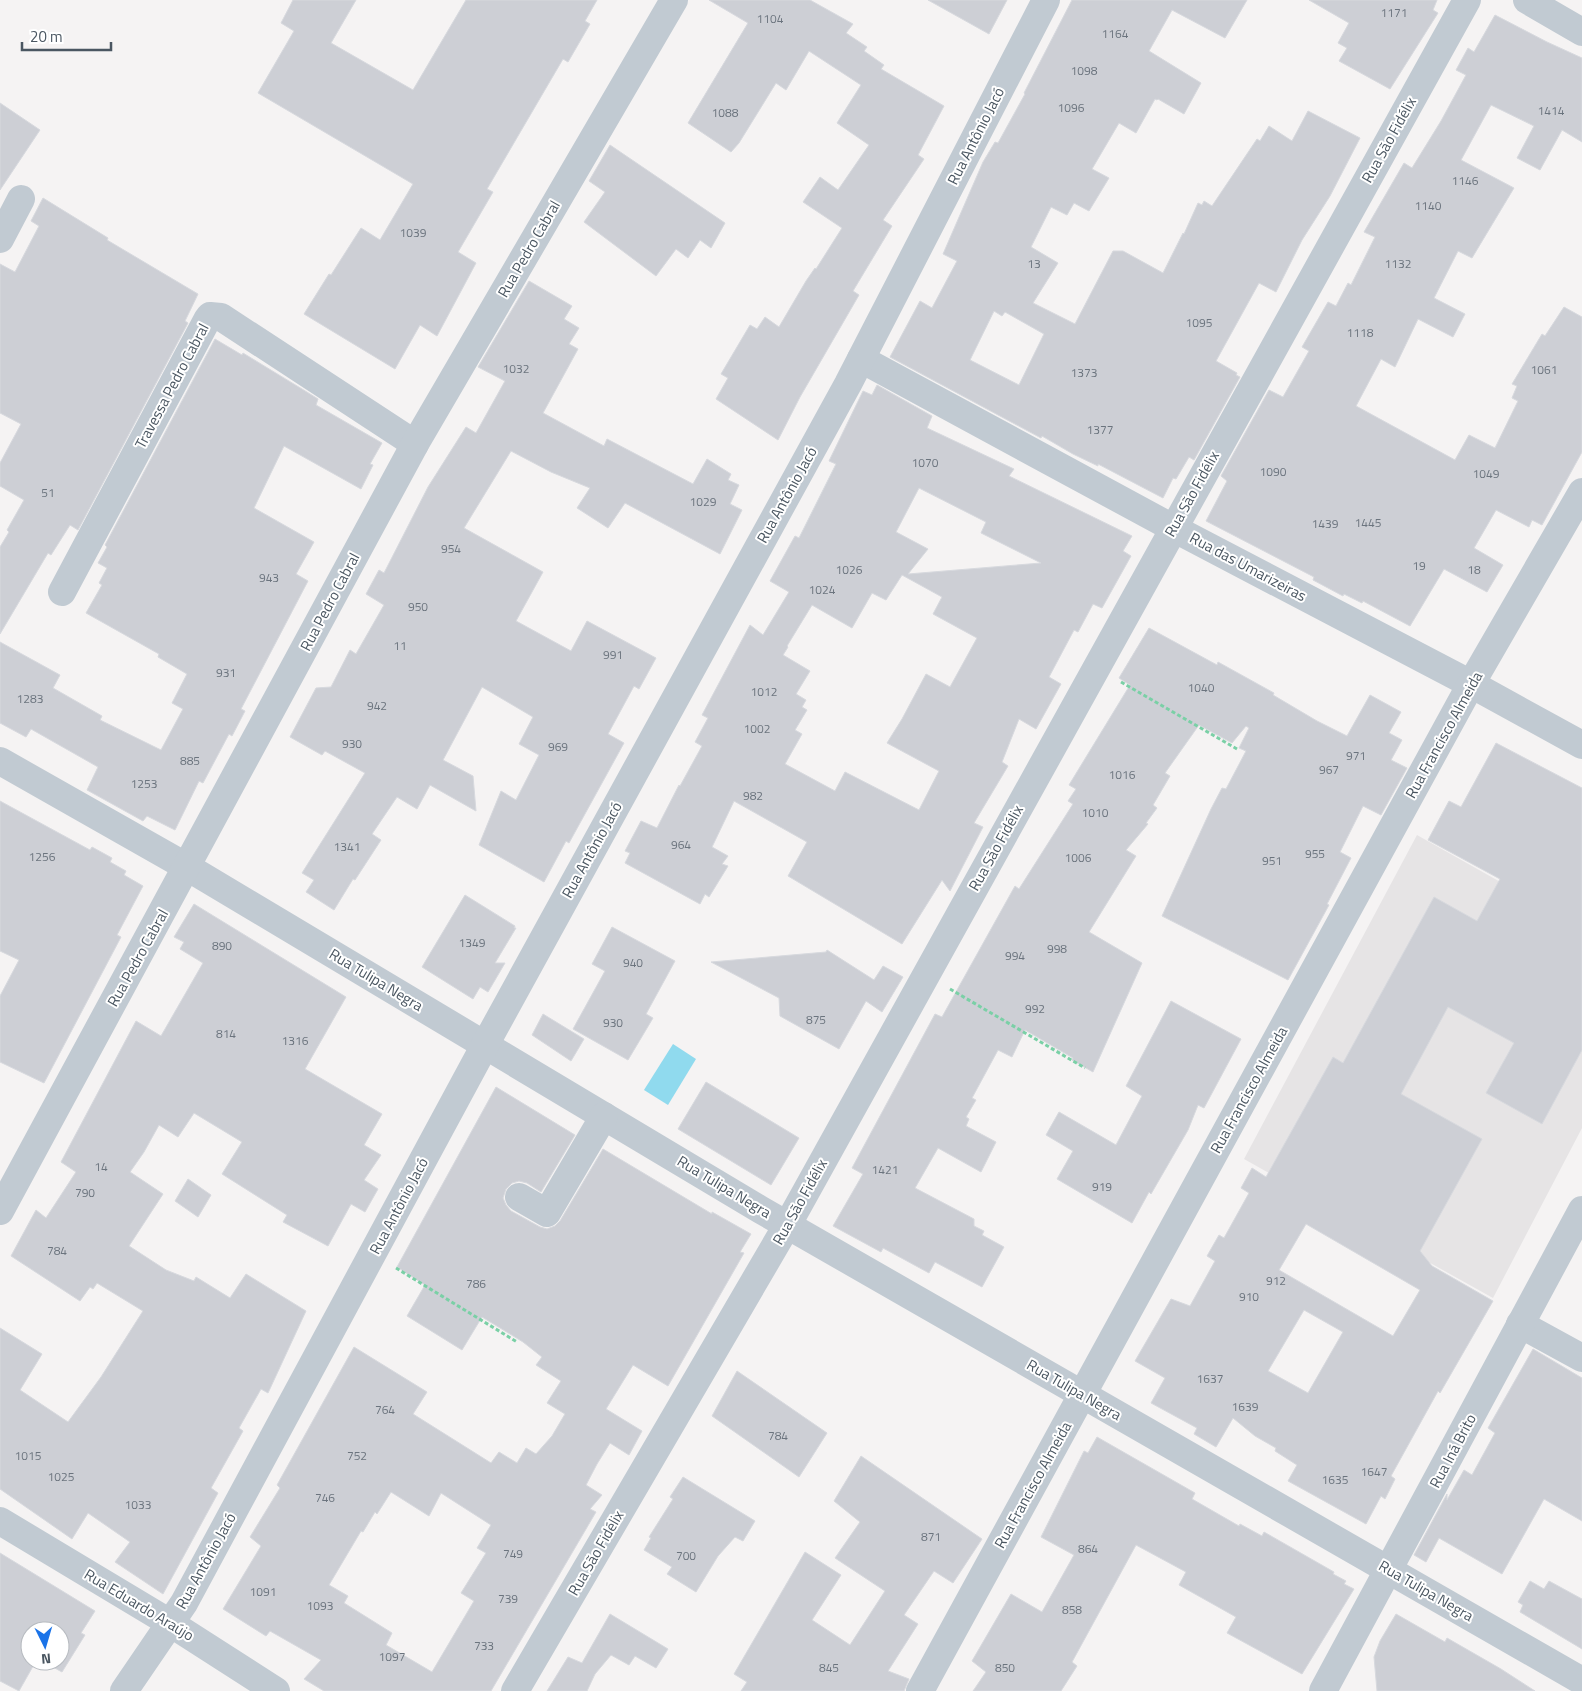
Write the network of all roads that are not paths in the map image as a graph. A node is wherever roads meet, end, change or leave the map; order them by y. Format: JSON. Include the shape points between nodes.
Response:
{"nodes":[{"id":1,"x":674,"y":0,"type":"edge"},
{"id":2,"x":1046,"y":0,"type":"edge"},
{"id":3,"x":1467,"y":0,"type":"edge"},
{"id":4,"x":1527,"y":0,"type":"edge"},
{"id":5,"x":1582,"y":32,"type":"edge"},
{"id":6,"x":21,"y":199,"type":"dead end"},
{"id":7,"x":0,"y":239,"type":"edge"},
{"id":8,"x":861,"y":359,"type":"junction"},
{"id":9,"x":415,"y":444,"type":"junction"},
{"id":10,"x":1582,"y":492,"type":"edge"},
{"id":11,"x":1173,"y":528,"type":"junction"},
{"id":12,"x":62,"y":592,"type":"dead end"},
{"id":13,"x":1471,"y":684,"type":"junction"},
{"id":14,"x":1582,"y":745,"type":"edge"},
{"id":15,"x":0,"y":761,"type":"edge"},
{"id":16,"x":187,"y":867,"type":"junction"},
{"id":17,"x":485,"y":1045,"type":"junction"},
{"id":18,"x":604,"y":1116,"type":"junction"},
{"id":19,"x":519,"y":1197,"type":"dead end"},
{"id":20,"x":1582,"y":1210,"type":"edge"},
{"id":21,"x":0,"y":1212,"type":"edge"},
{"id":22,"x":788,"y":1225,"type":"junction"},
{"id":23,"x":1520,"y":1324,"type":"junction"},
{"id":24,"x":1582,"y":1358,"type":"edge"},
{"id":25,"x":1083,"y":1395,"type":"junction"},
{"id":26,"x":0,"y":1521,"type":"edge"},
{"id":27,"x":1390,"y":1570,"type":"junction"},
{"id":28,"x":170,"y":1623,"type":"junction"},
{"id":29,"x":1582,"y":1681,"type":"edge"},
{"id":30,"x":124,"y":1691,"type":"edge"},
{"id":31,"x":276,"y":1691,"type":"edge"},
{"id":32,"x":515,"y":1691,"type":"edge"},
{"id":33,"x":920,"y":1691,"type":"edge"},
{"id":34,"x":1323,"y":1691,"type":"edge"}],
"edges":[{"from":1,"to":9,"type":"street","name":"Rua Pedro Cabral"},
{"from":2,"to":8,"type":"street","name":"Rua Antônio Jacó"},
{"from":3,"to":11,"type":"street","name":"Rua São Fidélix"},
{"from":4,"to":5,"type":"street"},
{"from":6,"to":7,"type":"street"},
{"from":8,"to":11,"type":"street","name":"Rua das Umarizeiras"},
{"from":8,"to":17,"type":"street","name":"Rua Antônio Jacó"},
{"from":9,"to":12,"type":"street","name":"Travessa Pedro Cabral","via":[[221,317],[210,316]]},
{"from":9,"to":16,"type":"street","name":"Rua Pedro Cabral"},
{"from":10,"to":13,"type":"street","name":"Rua Francisco Almeida"},
{"from":11,"to":13,"type":"street","name":"Rua das Umarizeiras"},
{"from":11,"to":22,"type":"street","name":"Rua São Fidélix"},
{"from":13,"to":14,"type":"street","name":"Rua das Umarizeiras"},
{"from":13,"to":25,"type":"street","name":"Rua Francisco Almeida"},
{"from":15,"to":16,"type":"street","name":"Rua Tulipa Negra"},
{"from":16,"to":17,"type":"street","name":"Rua Tulipa Negra"},
{"from":16,"to":21,"type":"street","name":"Rua Pedro Cabral"},
{"from":17,"to":18,"type":"street","name":"Rua Tulipa Negra"},
{"from":17,"to":28,"type":"street","name":"Rua Antônio Jacó","via":[[184,1603]]},
{"from":18,"to":19,"type":"street","via":[[547,1213]]},
{"from":18,"to":22,"type":"street","name":"Rua Tulipa Negra"},
{"from":20,"to":23,"type":"street","name":"Rua Iná Brito"},
{"from":22,"to":25,"type":"street","name":"Rua Tulipa Negra"},
{"from":22,"to":32,"type":"street","name":"Rua São Fidélix"},
{"from":23,"to":24,"type":"street"},
{"from":23,"to":27,"type":"street","name":"Rua Iná Brito"},
{"from":25,"to":27,"type":"street","name":"Rua Tulipa Negra"},
{"from":25,"to":33,"type":"street","name":"Rua Francisco Almeida"},
{"from":26,"to":28,"type":"street","name":"Rua Eduardo Araújo"},
{"from":27,"to":29,"type":"street","name":"Rua Tulipa Negra"},
{"from":27,"to":34,"type":"street","name":"Rua Iná Brito"},
{"from":28,"to":30,"type":"street","name":"Rua Antônio Jacó"},
{"from":28,"to":31,"type":"street","name":"Rua Eduardo Araújo"}]}
